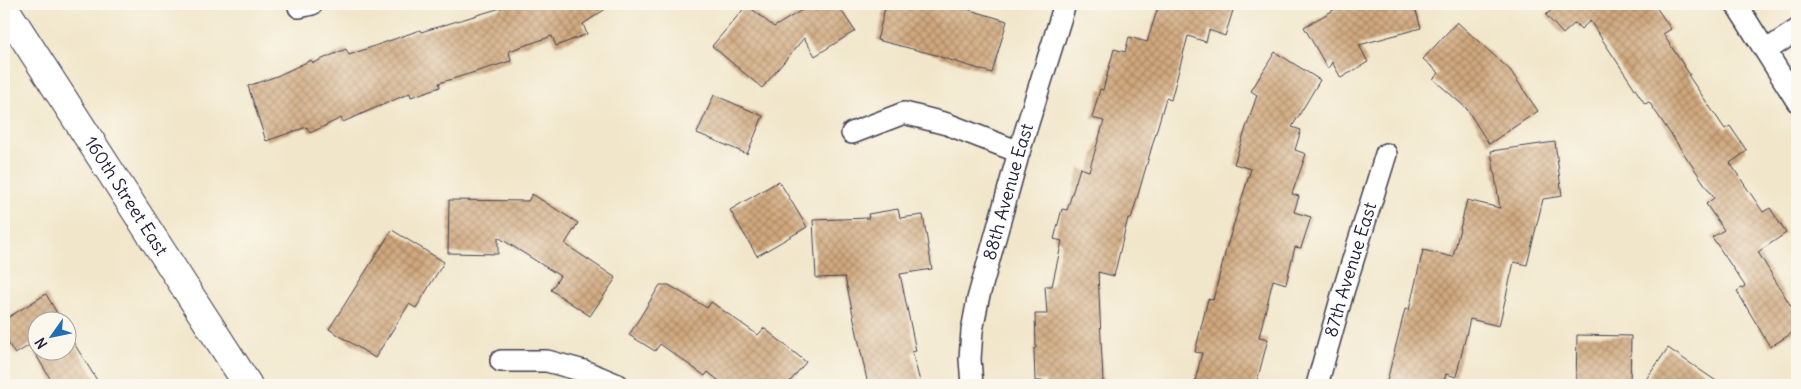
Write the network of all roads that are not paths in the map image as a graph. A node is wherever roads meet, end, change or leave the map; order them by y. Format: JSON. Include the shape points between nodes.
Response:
{"nodes":[{"id":1,"x":1065,"y":4,"type":"edge"},
{"id":2,"x":1736,"y":4,"type":"edge"},
{"id":3,"x":4,"y":6,"type":"edge"},
{"id":4,"x":1797,"y":30,"type":"edge"},
{"id":5,"x":1767,"y":50,"type":"junction"},
{"id":6,"x":1797,"y":102,"type":"edge"},
{"id":7,"x":852,"y":132,"type":"dead end"},
{"id":8,"x":1020,"y":152,"type":"junction"},
{"id":9,"x":1386,"y":154,"type":"dead end"},
{"id":10,"x":501,"y":361,"type":"dead end"},
{"id":11,"x":248,"y":385,"type":"edge"},
{"id":12,"x":618,"y":385,"type":"edge"},
{"id":13,"x":972,"y":385,"type":"edge"},
{"id":14,"x":1317,"y":385,"type":"edge"}],
"edges":[{"from":1,"to":8,"type":"street","name":"88th Avenue East"},
{"from":2,"to":5,"type":"street"},
{"from":3,"to":11,"type":"main road","name":"160th Street East"},
{"from":4,"to":5,"type":"street"},
{"from":5,"to":6,"type":"street"},
{"from":7,"to":8,"type":"street","via":[[904,113],[947,124]]},
{"from":8,"to":13,"type":"street","name":"88th Avenue East","via":[[978,299],[970,359]]},
{"from":9,"to":14,"type":"street","name":"87th Avenue East"},
{"from":10,"to":12,"type":"street","via":[[547,361]]}]}
